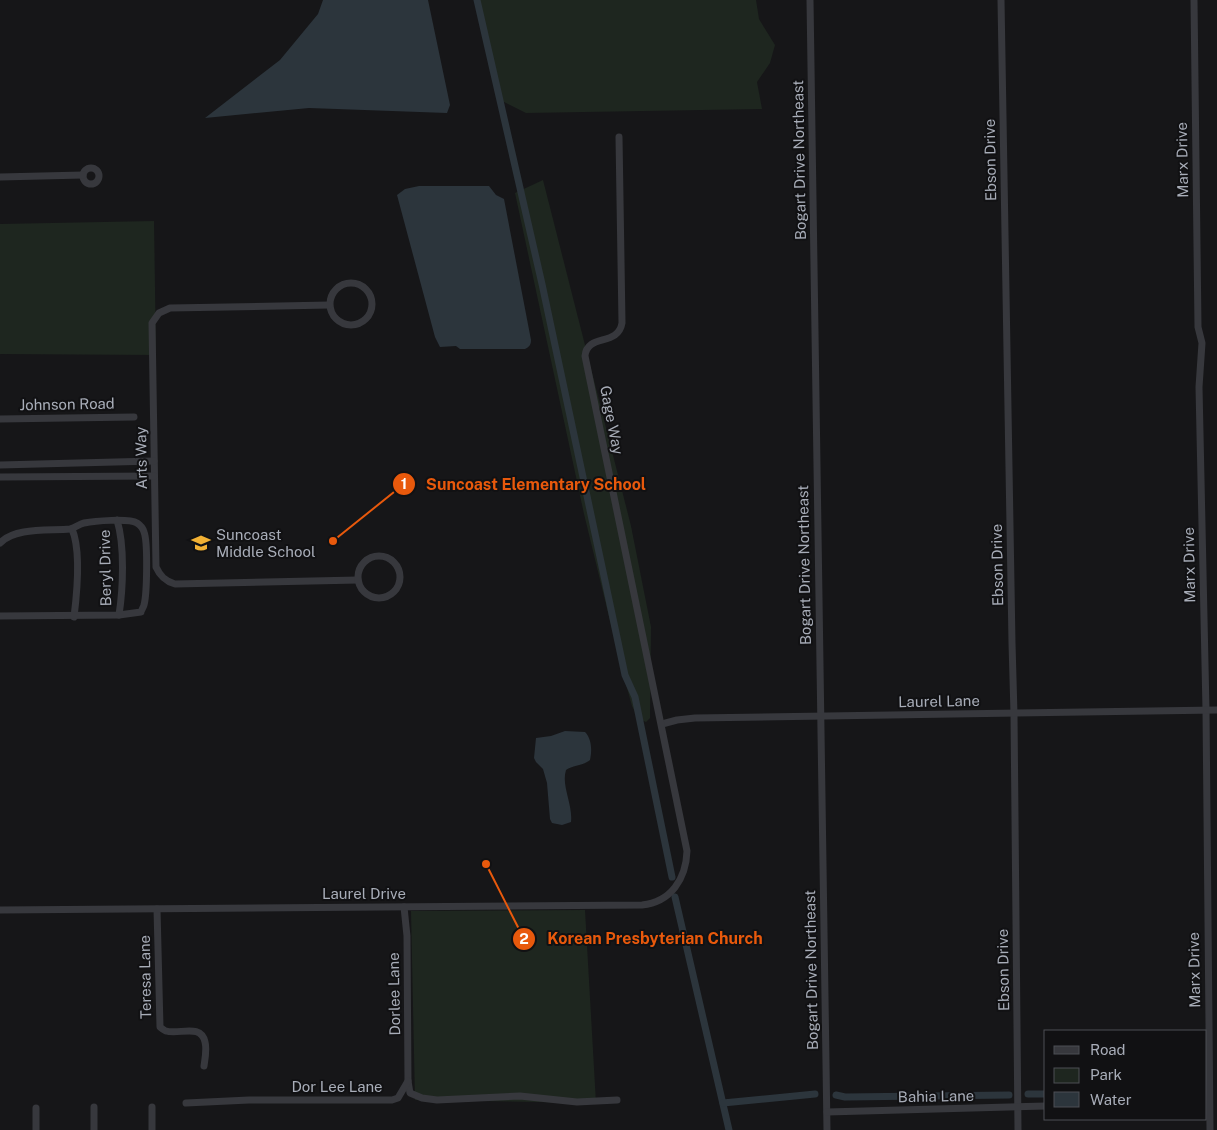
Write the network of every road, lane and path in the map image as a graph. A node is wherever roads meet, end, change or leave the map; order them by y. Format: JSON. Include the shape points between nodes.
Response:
{"nodes":[{"id":1,"x":810,"y":0,"type":"edge"},
{"id":2,"x":1001,"y":0,"type":"edge"},
{"id":3,"x":1194,"y":0,"type":"edge"},
{"id":4,"x":620,"y":137,"type":"dead end"},
{"id":5,"x":82,"y":176,"type":"dead end"},
{"id":6,"x":0,"y":177,"type":"edge"},
{"id":7,"x":330,"y":305,"type":"junction"},
{"id":8,"x":134,"y":417,"type":"dead end"},
{"id":9,"x":0,"y":420,"type":"edge"},
{"id":10,"x":154,"y":461,"type":"junction"},
{"id":11,"x":0,"y":465,"type":"edge"},
{"id":12,"x":154,"y":476,"type":"junction"},
{"id":13,"x":0,"y":477,"type":"edge"},
{"id":14,"x":117,"y":520,"type":"junction"},
{"id":15,"x":72,"y":529,"type":"junction"},
{"id":16,"x":0,"y":543,"type":"edge"},
{"id":17,"x":358,"y":580,"type":"junction"},
{"id":18,"x":119,"y":615,"type":"junction"},
{"id":19,"x":0,"y":616,"type":"edge"},
{"id":20,"x":74,"y":617,"type":"junction"},
{"id":21,"x":1206,"y":710,"type":"junction"},
{"id":22,"x":1217,"y":710,"type":"edge"},
{"id":23,"x":1014,"y":714,"type":"junction"},
{"id":24,"x":820,"y":716,"type":"junction"},
{"id":25,"x":662,"y":724,"type":"junction"},
{"id":26,"x":686,"y":844,"type":"joint"},
{"id":27,"x":404,"y":907,"type":"junction"},
{"id":28,"x":157,"y":908,"type":"junction"},
{"id":29,"x":0,"y":910,"type":"edge"},
{"id":30,"x":204,"y":1066,"type":"dead end"},
{"id":31,"x":408,"y":1081,"type":"junction"},
{"id":32,"x":1208,"y":1096,"type":"edge"},
{"id":33,"x":617,"y":1100,"type":"dead end"},
{"id":34,"x":186,"y":1103,"type":"dead end"},
{"id":35,"x":1044,"y":1106,"type":"edge"},
{"id":36,"x":94,"y":1107,"type":"dead end"},
{"id":37,"x":152,"y":1107,"type":"dead end"},
{"id":38,"x":36,"y":1108,"type":"dead end"},
{"id":39,"x":1018,"y":1108,"type":"junction"},
{"id":40,"x":827,"y":1112,"type":"junction"},
{"id":41,"x":36,"y":1130,"type":"edge"},
{"id":42,"x":94,"y":1130,"type":"edge"},
{"id":43,"x":152,"y":1130,"type":"edge"},
{"id":44,"x":827,"y":1130,"type":"edge"},
{"id":45,"x":1018,"y":1130,"type":"edge"},
{"id":46,"x":1210,"y":1130,"type":"edge"}],
"edges":[{"from":1,"to":24,"type":"street","name":"Bogart Drive Northeast"},
{"from":2,"to":23,"type":"street","name":"Ebson Drive"},
{"from":3,"to":21,"type":"street","name":"Marx Drive"},
{"from":4,"to":25,"type":"street","name":"Gage Way","via":[[621,329],[616,335],[590,344],[585,356]]},
{"from":5,"to":6,"type":"street"},
{"from":7,"to":7,"type":"street","via":[[333,293],[350,283],[367,291],[372,303],[369,315],[352,325],[345,325],[334,317]]},
{"from":7,"to":10,"type":"street","name":"Arts Way","via":[[170,308],[159,313],[152,323]]},
{"from":8,"to":9,"type":"street","name":"Johnson Road"},
{"from":10,"to":11,"type":"street"},
{"from":10,"to":12,"type":"street","name":"Arts Way"},
{"from":12,"to":13,"type":"street"},
{"from":12,"to":17,"type":"street","name":"Arts Way","via":[[156,567],[166,581],[175,584]]},
{"from":14,"to":15,"type":"street","name":"Beryl Drive","via":[[88,522]]},
{"from":14,"to":18,"type":"street","name":"Beryl Drive","via":[[121,534]]},
{"from":14,"to":18,"type":"street","name":"Beryl Drive","via":[[140,525],[145,542],[144,605],[141,612]]},
{"from":15,"to":16,"type":"street","name":"Beryl Drive","via":[[13,534]]},
{"from":15,"to":20,"type":"street","name":"Beryl Drive","via":[[77,554]]},
{"from":17,"to":17,"type":"street","via":[[365,593],[385,598],[397,589],[400,575],[395,563],[376,556],[364,562]]},
{"from":18,"to":20,"type":"street","name":"Beryl Drive"},
{"from":19,"to":20,"type":"street","name":"Beryl Drive"},
{"from":21,"to":22,"type":"street","name":"Laurel Lane"},
{"from":21,"to":23,"type":"street","name":"Laurel Lane"},
{"from":21,"to":32,"type":"street","name":"Marx Drive"},
{"from":23,"to":24,"type":"street","name":"Laurel Lane"},
{"from":23,"to":39,"type":"street","name":"Ebson Drive"},
{"from":24,"to":25,"type":"street","name":"Laurel Lane","via":[[686,718]]},
{"from":24,"to":40,"type":"street","name":"Bogart Drive Northeast"},
{"from":25,"to":26,"type":"street","name":"Gage Way"},
{"from":26,"to":27,"type":"street","name":"Laurel Drive","via":[[687,858],[681,880],[665,898],[649,904]]},
{"from":27,"to":28,"type":"street","name":"Laurel Drive"},
{"from":27,"to":31,"type":"street","name":"Dorlee Lane"},
{"from":28,"to":29,"type":"street","name":"Laurel Drive"},
{"from":28,"to":30,"type":"street","name":"Teresa Lane","via":[[160,1027],[166,1031],[188,1030],[202,1035],[206,1043]]},
{"from":31,"to":33,"type":"street","via":[[410,1093],[437,1100],[520,1096],[577,1102]]},
{"from":31,"to":34,"type":"street","name":"Dor Lee Lane","via":[[398,1098],[392,1100]]},
{"from":32,"to":46,"type":"street","name":"Marx Drive"},
{"from":35,"to":39,"type":"street","name":"Bahia Lane"},
{"from":36,"to":42,"type":"street"},
{"from":37,"to":43,"type":"street"},
{"from":38,"to":41,"type":"street"},
{"from":39,"to":40,"type":"street","name":"Bahia Lane"},
{"from":39,"to":45,"type":"street","name":"Ebson Drive"},
{"from":40,"to":44,"type":"street","name":"Bogart Drive Northeast"}]}
